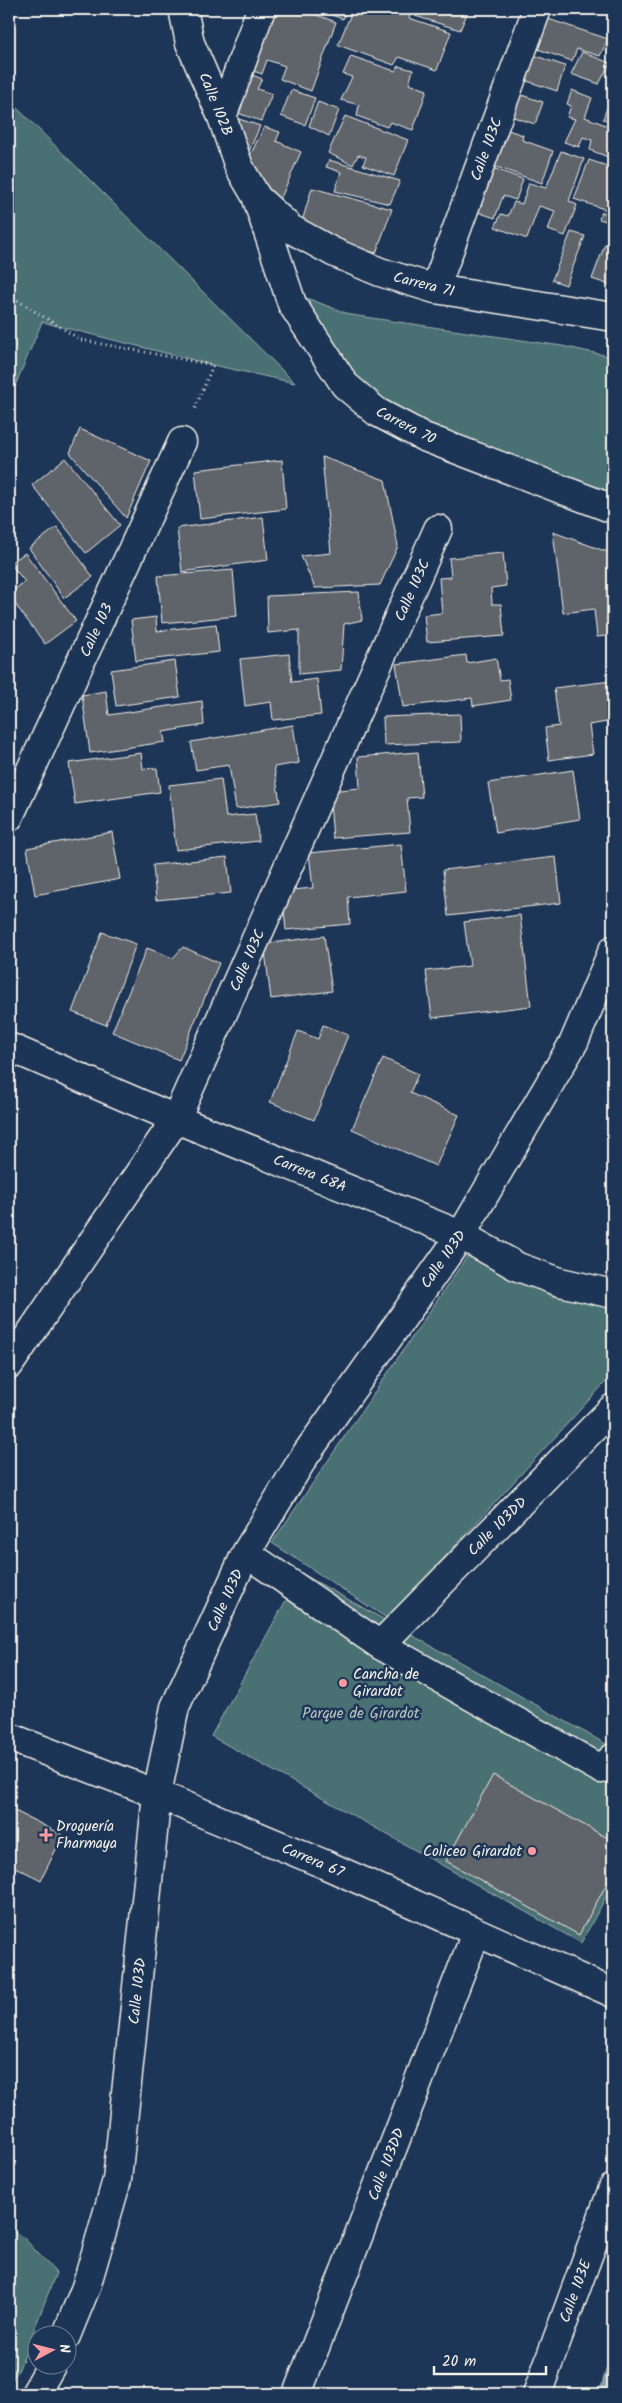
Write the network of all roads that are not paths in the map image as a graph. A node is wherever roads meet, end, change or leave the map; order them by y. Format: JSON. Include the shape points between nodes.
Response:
{"nodes":[{"id":1,"x":183,"y":9,"type":"edge"},
{"id":2,"x":261,"y":9,"type":"edge"},
{"id":3,"x":537,"y":9,"type":"edge"},
{"id":4,"x":222,"y":117,"type":"junction"},
{"id":5,"x":256,"y":196,"type":"junction"},
{"id":6,"x":435,"y":289,"type":"junction"},
{"id":7,"x":613,"y":317,"type":"edge"},
{"id":8,"x":182,"y":442,"type":"road end"},
{"id":9,"x":613,"y":509,"type":"edge"},
{"id":10,"x":438,"y":529,"type":"dead end"},
{"id":11,"x":9,"y":817,"type":"edge"},
{"id":12,"x":613,"y":950,"type":"edge"},
{"id":13,"x":9,"y":1047,"type":"edge"},
{"id":14,"x":176,"y":1119,"type":"junction"},
{"id":15,"x":461,"y":1235,"type":"junction"},
{"id":16,"x":613,"y":1294,"type":"edge"},
{"id":17,"x":9,"y":1365,"type":"edge"},
{"id":18,"x":613,"y":1408,"type":"edge"},
{"id":19,"x":246,"y":1553,"type":"junction"},
{"id":20,"x":380,"y":1645,"type":"junction"},
{"id":21,"x":9,"y":1737,"type":"edge"},
{"id":22,"x":607,"y":1763,"type":"edge"},
{"id":23,"x":157,"y":1794,"type":"junction"},
{"id":24,"x":476,"y":1933,"type":"junction"},
{"id":25,"x":613,"y":1993,"type":"edge"},
{"id":26,"x":613,"y":2188,"type":"edge"},
{"id":27,"x":70,"y":2326,"type":"edge"},
{"id":28,"x":45,"y":2376,"type":"edge"},
{"id":29,"x":35,"y":2394,"type":"edge"},
{"id":30,"x":297,"y":2394,"type":"edge"},
{"id":31,"x":537,"y":2394,"type":"edge"}],
"edges":[{"from":1,"to":4,"type":"street","name":"Calle 102B","via":[[190,43]]},
{"from":2,"to":4,"type":"street"},
{"from":3,"to":6,"type":"street","name":"Calle 103C"},
{"from":4,"to":5,"type":"street","name":"Calle 102B","via":[[239,167]]},
{"from":5,"to":6,"type":"street","name":"Carrera 71","via":[[291,228],[333,252],[380,272]]},
{"from":5,"to":9,"type":"street","name":"Carrera 70","via":[[292,304],[345,386],[377,412],[424,437]]},
{"from":6,"to":7,"type":"street","name":"Carrera 71"},
{"from":8,"to":11,"type":"street","name":"Calle 103"},
{"from":10,"to":14,"type":"street","name":"Calle 103C"},
{"from":12,"to":15,"type":"street","name":"Calle 103D","via":[[574,1042]]},
{"from":13,"to":14,"type":"street","name":"Carrera 68A"},
{"from":14,"to":15,"type":"street","name":"Carrera 68A"},
{"from":14,"to":17,"type":"street","name":"Calle 103C"},
{"from":15,"to":16,"type":"street","name":"Carrera 68A","via":[[518,1267],[560,1282]]},
{"from":15,"to":19,"type":"street","name":"Calle 103D","via":[[304,1456]]},
{"from":18,"to":20,"type":"street","name":"Calle 103DD"},
{"from":19,"to":20,"type":"street"},
{"from":19,"to":23,"type":"street","name":"Calle 103D","via":[[175,1707]]},
{"from":20,"to":22,"type":"street"},
{"from":21,"to":23,"type":"street","name":"Carrera 67"},
{"from":23,"to":24,"type":"street","name":"Carrera 67","via":[[324,1864]]},
{"from":23,"to":27,"type":"street","name":"Calle 103D","via":[[117,2180],[86,2287]]},
{"from":24,"to":25,"type":"street","name":"Carrera 67"},
{"from":24,"to":30,"type":"street","name":"Calle 103DD"},
{"from":26,"to":31,"type":"street","name":"Calle 103E"},
{"from":28,"to":29,"type":"street"}]}
